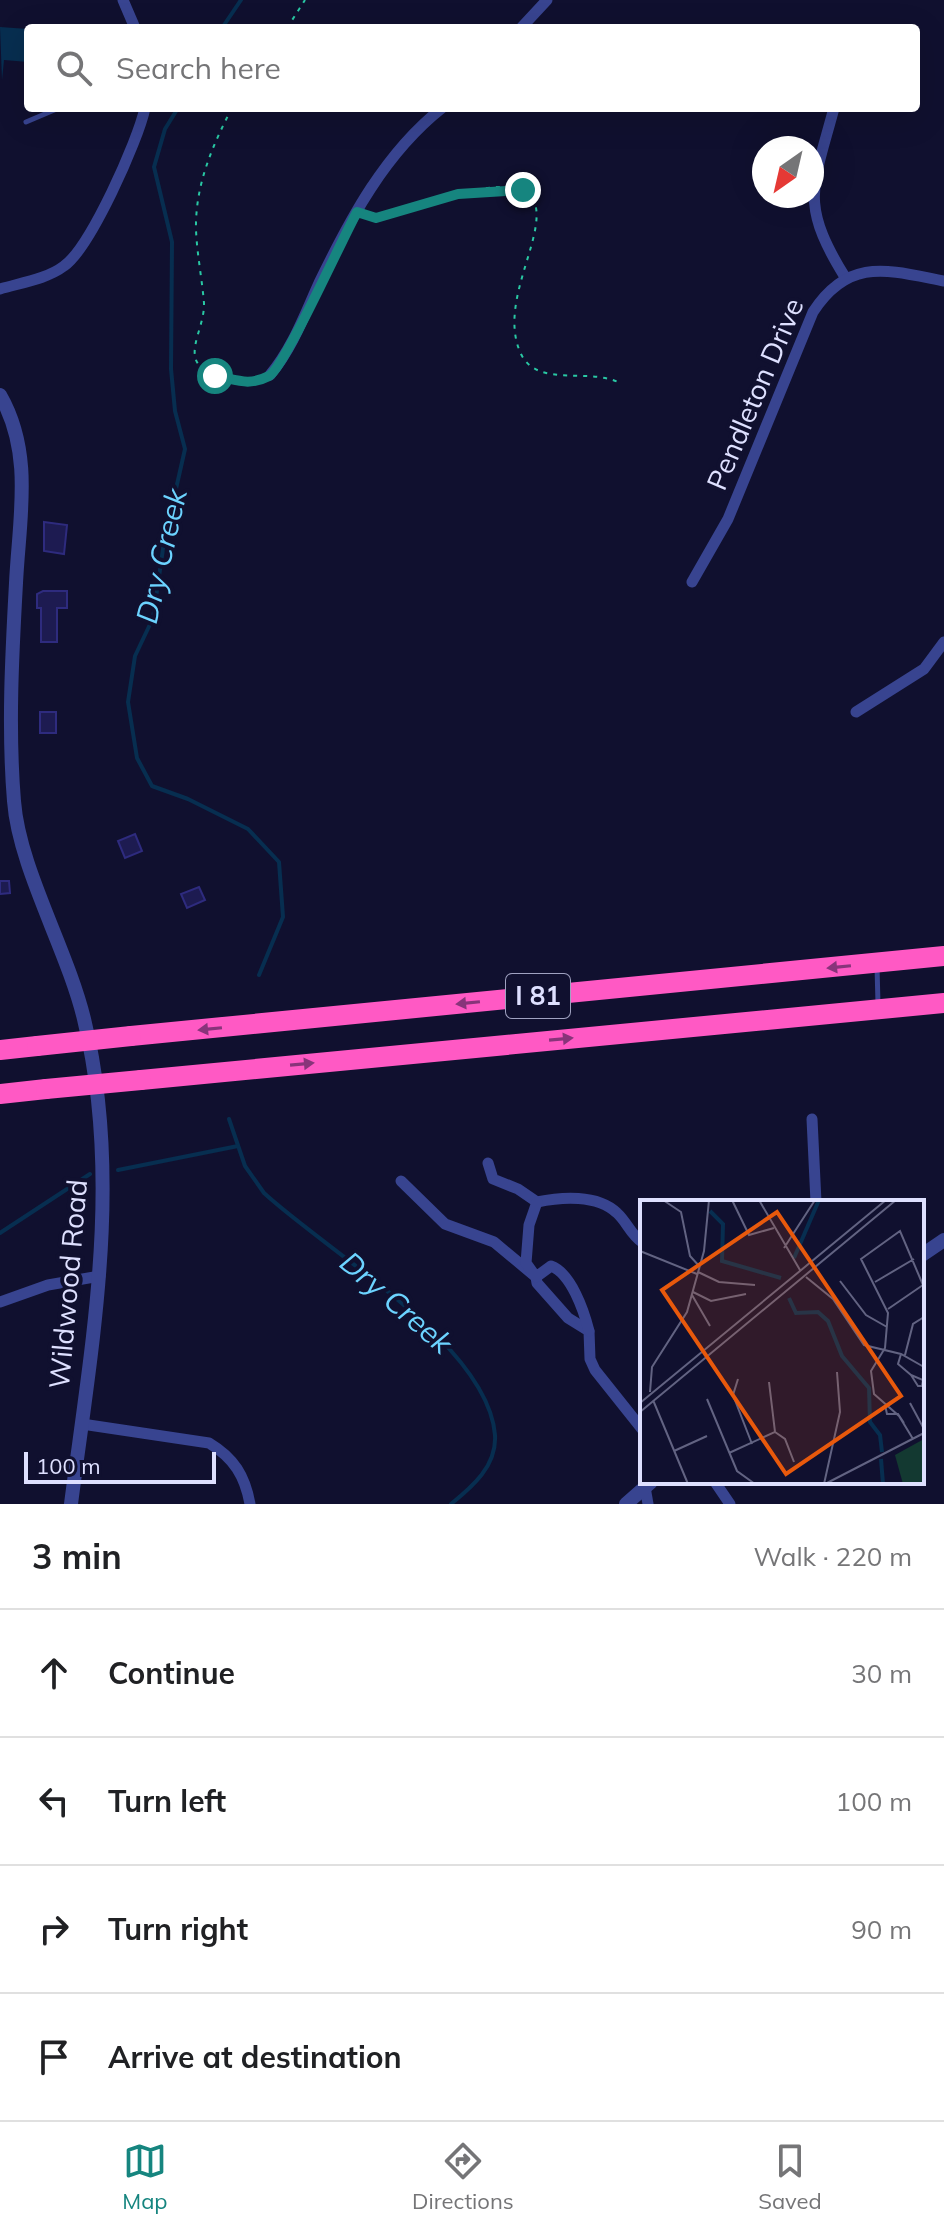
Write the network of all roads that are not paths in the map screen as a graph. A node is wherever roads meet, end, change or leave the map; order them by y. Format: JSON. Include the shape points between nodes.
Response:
{"nodes":[{"id":1,"x":138,"y":0,"type":"edge"},
{"id":2,"x":547,"y":0,"type":"edge"},
{"id":3,"x":126,"y":6,"type":"edge"},
{"id":4,"x":525,"y":24,"type":"edge"},
{"id":5,"x":50,"y":112,"type":"edge"},
{"id":6,"x":144,"y":112,"type":"edge"},
{"id":7,"x":438,"y":112,"type":"edge"},
{"id":8,"x":833,"y":112,"type":"edge"},
{"id":9,"x":26,"y":122,"type":"dead end"},
{"id":10,"x":845,"y":277,"type":"junction"},
{"id":11,"x":944,"y":281,"type":"edge"},
{"id":12,"x":0,"y":289,"type":"edge"},
{"id":13,"x":270,"y":375,"type":"road end"},
{"id":14,"x":0,"y":395,"type":"edge"},
{"id":15,"x":692,"y":582,"type":"dead end"},
{"id":16,"x":944,"y":642,"type":"edge"},
{"id":17,"x":856,"y":712,"type":"dead end"},
{"id":18,"x":944,"y":956,"type":"edge"},
{"id":19,"x":877,"y":963,"type":"junction"},
{"id":20,"x":944,"y":1003,"type":"edge"},
{"id":21,"x":878,"y":1009,"type":"junction"},
{"id":22,"x":0,"y":1050,"type":"edge"},
{"id":23,"x":0,"y":1094,"type":"edge"},
{"id":24,"x":812,"y":1119,"type":"dead end"},
{"id":25,"x":488,"y":1163,"type":"dead end"},
{"id":26,"x":401,"y":1181,"type":"dead end"},
{"id":27,"x":816,"y":1200,"type":"edge"},
{"id":28,"x":537,"y":1202,"type":"junction"},
{"id":29,"x":640,"y":1240,"type":"edge"},
{"id":30,"x":944,"y":1240,"type":"edge"},
{"id":31,"x":924,"y":1254,"type":"edge"},
{"id":32,"x":100,"y":1276,"type":"junction"},
{"id":33,"x":536,"y":1277,"type":"junction"},
{"id":34,"x":0,"y":1302,"type":"edge"},
{"id":35,"x":589,"y":1331,"type":"junction"},
{"id":36,"x":82,"y":1424,"type":"junction"},
{"id":37,"x":640,"y":1426,"type":"edge"},
{"id":38,"x":648,"y":1484,"type":"edge"},
{"id":39,"x":707,"y":1484,"type":"edge"},
{"id":40,"x":716,"y":1484,"type":"edge"},
{"id":41,"x":71,"y":1504,"type":"edge"},
{"id":42,"x":250,"y":1504,"type":"edge"},
{"id":43,"x":626,"y":1504,"type":"edge"},
{"id":44,"x":648,"y":1504,"type":"edge"},
{"id":45,"x":721,"y":1504,"type":"edge"},
{"id":46,"x":730,"y":1504,"type":"edge"}],
"edges":[{"from":1,"to":3,"type":"street"},
{"from":2,"to":4,"type":"street"},
{"from":5,"to":9,"type":"lane"},
{"from":6,"to":12,"type":"street","via":[[76,257],[55,272]]},
{"from":7,"to":13,"type":"street","via":[[404,143],[357,212],[292,345]]},
{"from":8,"to":10,"type":"street","via":[[815,179],[815,218]]},
{"from":10,"to":11,"type":"street","via":[[875,271]]},
{"from":10,"to":15,"type":"street","name":"Pendleton Drive","via":[[813,312],[728,519]]},
{"from":14,"to":32,"type":"street","name":"Wildwood Road","via":[[16,430],[23,473],[14,640],[14,804],[84,1021],[105,1184]]},
{"from":16,"to":17,"type":"street","via":[[924,669]]},
{"from":18,"to":19,"type":"highway","number":"I 81"},
{"from":19,"to":21,"type":"lane"},
{"from":19,"to":22,"type":"highway","number":"I 81","one_way":true,"bridge":true},
{"from":20,"to":21,"type":"highway","number":"I 81"},
{"from":23,"to":21,"type":"highway","number":"I 81","one_way":true,"bridge":true},
{"from":24,"to":27,"type":"street"},
{"from":25,"to":28,"type":"street","via":[[493,1179]]},
{"from":26,"to":33,"type":"street","via":[[445,1224],[494,1242]]},
{"from":28,"to":29,"type":"street","via":[[604,1204]]},
{"from":28,"to":33,"type":"street","via":[[526,1263]]},
{"from":30,"to":31,"type":"street"},
{"from":32,"to":34,"type":"street","via":[[48,1285]]},
{"from":32,"to":36,"type":"street","name":"Wildwood Road"},
{"from":33,"to":35,"type":"street","via":[[568,1318]]},
{"from":33,"to":35,"type":"street","via":[[551,1266],[561,1271]]},
{"from":35,"to":37,"type":"street","via":[[595,1370]]},
{"from":36,"to":41,"type":"street","name":"Wildwood Road"},
{"from":36,"to":42,"type":"street","via":[[209,1443],[239,1470]]},
{"from":38,"to":43,"type":"street"},
{"from":38,"to":44,"type":"street"},
{"from":39,"to":45,"type":"street"},
{"from":40,"to":46,"type":"street"}]}
